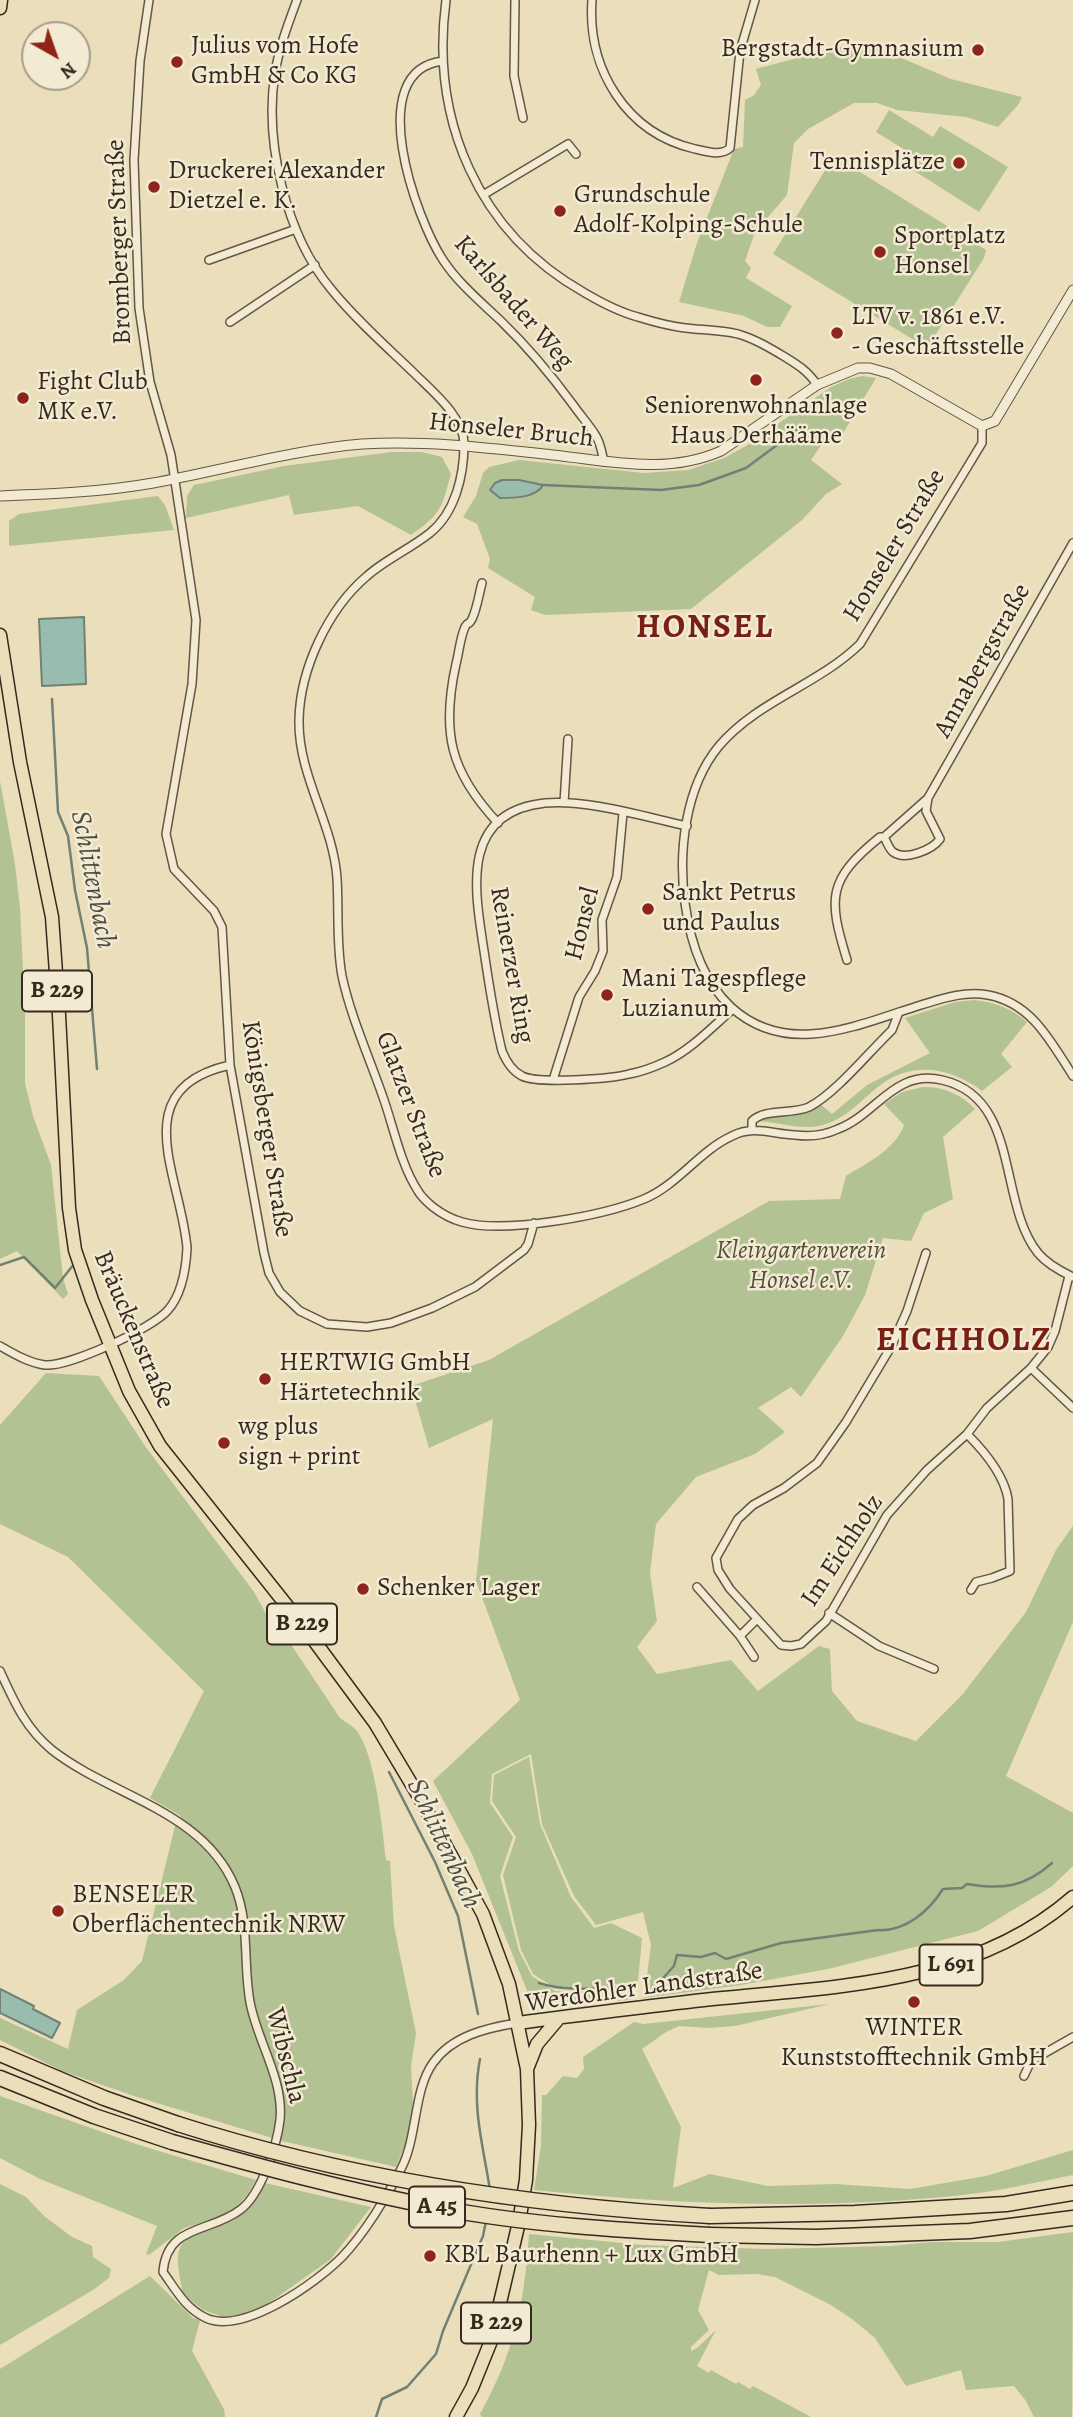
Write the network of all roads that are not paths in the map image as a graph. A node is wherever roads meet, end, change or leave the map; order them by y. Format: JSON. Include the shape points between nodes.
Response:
{"nodes":[{"id":1,"x":2,"y":0,"type":"edge"},
{"id":2,"x":149,"y":0,"type":"edge"},
{"id":3,"x":297,"y":0,"type":"edge"},
{"id":4,"x":446,"y":0,"type":"edge"},
{"id":5,"x":515,"y":0,"type":"edge"},
{"id":6,"x":592,"y":0,"type":"edge"},
{"id":7,"x":755,"y":0,"type":"edge"},
{"id":8,"x":0,"y":8,"type":"edge"},
{"id":9,"x":443,"y":61,"type":"junction"},
{"id":10,"x":523,"y":118,"type":"dead end"},
{"id":11,"x":576,"y":154,"type":"dead end"},
{"id":12,"x":483,"y":195,"type":"junction"},
{"id":13,"x":296,"y":229,"type":"junction"},
{"id":14,"x":209,"y":260,"type":"dead end"},
{"id":15,"x":315,"y":265,"type":"junction"},
{"id":16,"x":1073,"y":290,"type":"edge"},
{"id":17,"x":230,"y":322,"type":"dead end"},
{"id":18,"x":817,"y":385,"type":"junction"},
{"id":19,"x":982,"y":426,"type":"junction"},
{"id":20,"x":464,"y":445,"type":"junction"},
{"id":21,"x":604,"y":462,"type":"junction"},
{"id":22,"x":175,"y":478,"type":"junction"},
{"id":23,"x":0,"y":496,"type":"edge"},
{"id":24,"x":1073,"y":543,"type":"edge"},
{"id":25,"x":482,"y":583,"type":"dead end"},
{"id":26,"x":0,"y":635,"type":"edge"},
{"id":27,"x":568,"y":739,"type":"dead end"},
{"id":28,"x":928,"y":798,"type":"junction"},
{"id":29,"x":564,"y":803,"type":"junction"},
{"id":30,"x":623,"y":813,"type":"junction"},
{"id":31,"x":498,"y":823,"type":"junction"},
{"id":32,"x":687,"y":826,"type":"junction"},
{"id":33,"x":884,"y":837,"type":"junction"},
{"id":34,"x":847,"y":960,"type":"dead end"},
{"id":35,"x":733,"y":1009,"type":"junction"},
{"id":36,"x":899,"y":1012,"type":"junction"},
{"id":37,"x":230,"y":1065,"type":"junction"},
{"id":38,"x":1073,"y":1076,"type":"edge"},
{"id":39,"x":553,"y":1080,"type":"junction"},
{"id":40,"x":752,"y":1130,"type":"junction"},
{"id":41,"x":534,"y":1223,"type":"junction"},
{"id":42,"x":926,"y":1253,"type":"dead end"},
{"id":43,"x":1071,"y":1276,"type":"edge"},
{"id":44,"x":109,"y":1345,"type":"junction"},
{"id":45,"x":0,"y":1346,"type":"edge"},
{"id":46,"x":1031,"y":1368,"type":"junction"},
{"id":47,"x":1073,"y":1408,"type":"edge"},
{"id":48,"x":967,"y":1434,"type":"junction"},
{"id":49,"x":697,"y":1587,"type":"dead end"},
{"id":50,"x":971,"y":1590,"type":"dead end"},
{"id":51,"x":830,"y":1613,"type":"junction"},
{"id":52,"x":757,"y":1619,"type":"junction"},
{"id":53,"x":740,"y":1636,"type":"junction"},
{"id":54,"x":754,"y":1657,"type":"dead end"},
{"id":55,"x":934,"y":1669,"type":"dead end"},
{"id":56,"x":0,"y":1671,"type":"edge"},
{"id":57,"x":1073,"y":1897,"type":"edge"},
{"id":58,"x":559,"y":2018,"type":"junction"},
{"id":59,"x":517,"y":2023,"type":"junction"},
{"id":60,"x":1073,"y":2037,"type":"edge"},
{"id":61,"x":0,"y":2054,"type":"edge"},
{"id":62,"x":527,"y":2069,"type":"junction"},
{"id":63,"x":1024,"y":2076,"type":"dead end"},
{"id":64,"x":0,"y":2078,"type":"edge"},
{"id":65,"x":1073,"y":2193,"type":"edge"},
{"id":66,"x":1073,"y":2218,"type":"edge"},
{"id":67,"x":456,"y":2417,"type":"edge"}],
"edges":[{"from":1,"to":8,"type":"main road"},
{"from":2,"to":22,"type":"street","name":"Bromberger Straße","via":[[134,160],[139,308],[148,374]]},
{"from":3,"to":13,"type":"street","via":[[275,76],[273,123],[276,159]]},
{"from":4,"to":9,"type":"street"},
{"from":5,"to":10,"type":"street","via":[[514,76]]},
{"from":6,"to":7,"type":"street","via":[[597,53],[607,80],[628,111],[657,135],[687,148],[716,153],[729,150],[740,51]]},
{"from":9,"to":12,"type":"street","via":[[454,132]]},
{"from":9,"to":21,"type":"street","name":"Karlsbader Weg","via":[[416,71],[401,99],[404,157],[423,219],[443,261],[528,349],[576,408],[598,438]]},
{"from":11,"to":12,"type":"street","via":[[568,144]]},
{"from":12,"to":18,"type":"street","via":[[519,243],[569,284],[636,317],[754,340],[802,368]]},
{"from":13,"to":14,"type":"street"},
{"from":13,"to":15,"type":"street"},
{"from":15,"to":17,"type":"street"},
{"from":15,"to":20,"type":"street","via":[[331,290],[440,400],[458,424]]},
{"from":16,"to":19,"type":"street","name":"Honseler Straße","via":[[995,421]]},
{"from":18,"to":19,"type":"street","name":"Honseler Bruch","via":[[858,368],[884,372]]},
{"from":18,"to":21,"type":"street","name":"Honseler Bruch","via":[[741,439],[703,458],[645,465]]},
{"from":19,"to":32,"type":"street","name":"Honseler Straße","via":[[982,443],[868,633],[843,658],[729,736],[706,765]]},
{"from":20,"to":21,"type":"street","name":"Honseler Bruch"},
{"from":20,"to":22,"type":"street","name":"Honseler Bruch","via":[[411,442],[337,447]]},
{"from":20,"to":41,"type":"street","name":"Glatzer Straße","via":[[453,503],[439,524],[364,578],[338,607],[320,638],[299,717],[300,739],[307,778],[335,856],[343,981],[415,1185],[439,1212],[467,1224]]},
{"from":22,"to":23,"type":"street","name":"Honseler Bruch","via":[[94,491]]},
{"from":22,"to":37,"type":"street","name":"Königsberger Straße","via":[[196,620],[192,684],[166,834],[174,869],[214,911],[222,927]]},
{"from":24,"to":28,"type":"street","name":"Annabergstraße"},
{"from":25,"to":31,"type":"street","via":[[459,649],[449,720],[461,775]]},
{"from":26,"to":44,"type":"main road","name":"Bräuckenstraße","number":"B 229","via":[[52,916],[75,1250]]},
{"from":27,"to":29,"type":"street"},
{"from":28,"to":33,"type":"street","name":"Annabergstraße"},
{"from":28,"to":33,"type":"street","via":[[926,811],[940,839],[935,846],[902,855],[891,850]]},
{"from":29,"to":30,"type":"street","name":"Reinerzer Ring"},
{"from":29,"to":31,"type":"street","name":"Reinerzer Ring","via":[[529,806]]},
{"from":30,"to":32,"type":"street","name":"Reinerzer Ring"},
{"from":30,"to":39,"type":"street","name":"Honsel","via":[[617,877],[602,920],[603,951],[579,997]]},
{"from":31,"to":39,"type":"street","name":"Reinerzer Ring","via":[[480,850],[475,881],[497,1029],[504,1056],[516,1071],[531,1080]]},
{"from":32,"to":35,"type":"street","name":"Honseler Straße","via":[[683,878],[687,920],[704,970]]},
{"from":33,"to":34,"type":"street","name":"Annabergstraße","via":[[853,860],[838,886],[834,915]]},
{"from":35,"to":36,"type":"street","name":"Honseler Straße","via":[[776,1031],[813,1035]]},
{"from":35,"to":39,"type":"street","name":"Reinerzer Ring","via":[[684,1051],[652,1068],[612,1077]]},
{"from":36,"to":38,"type":"street","name":"Honseler Straße","via":[[955,995],[1006,1000],[1032,1017]]},
{"from":36,"to":40,"type":"street","via":[[892,1030],[816,1102],[790,1113],[759,1115],[752,1121]]},
{"from":37,"to":41,"type":"street","name":"Königsberger Straße","via":[[269,1273],[300,1311],[327,1324],[367,1326],[410,1317],[475,1287],[496,1272],[524,1250]]},
{"from":37,"to":44,"type":"street","via":[[182,1087],[164,1128],[187,1241],[187,1261],[177,1295],[168,1311]]},
{"from":40,"to":41,"type":"street","name":"Glatzer Straße","via":[[716,1145],[649,1197],[605,1212]]},
{"from":40,"to":43,"type":"street","name":"Glatzer Straße","via":[[829,1133],[855,1121],[898,1086],[922,1079],[951,1083],[988,1111],[1026,1234],[1042,1258]]},
{"from":42,"to":52,"type":"street","name":"Im Eichholz","via":[[891,1348],[846,1422],[817,1463],[738,1519],[716,1558],[730,1589]]},
{"from":43,"to":46,"type":"street","name":"Im Eichholz","via":[[1055,1331]]},
{"from":44,"to":45,"type":"street","via":[[47,1365]]},
{"from":44,"to":59,"type":"main road","name":"Bräuckenstraße","number":"B 229","via":[[160,1446],[307,1631],[374,1723],[418,1795],[483,1914],[503,1966]]},
{"from":46,"to":47,"type":"street"},
{"from":46,"to":48,"type":"street","name":"Im Eichholz","via":[[987,1408]]},
{"from":48,"to":50,"type":"street","via":[[1006,1489],[1010,1570],[976,1582]]},
{"from":48,"to":51,"type":"street","name":"Im Eichholz","via":[[927,1469],[887,1514]]},
{"from":49,"to":53,"type":"street"},
{"from":51,"to":52,"type":"street","name":"Im Eichholz","via":[[801,1644],[791,1646],[781,1645]]},
{"from":51,"to":55,"type":"street","via":[[879,1646]]},
{"from":52,"to":53,"type":"street"},
{"from":53,"to":54,"type":"street"},
{"from":56,"to":59,"type":"street","name":"Wibschla","via":[[22,1717],[43,1742],[200,1837],[228,1873],[240,1902],[250,2001],[277,2090],[280,2120],[261,2181],[242,2209],[184,2234],[165,2258],[163,2272],[187,2305],[219,2322],[260,2313],[343,2256],[379,2209],[402,2168],[411,2148],[425,2077],[433,2063],[453,2043]]},
{"from":57,"to":58,"type":"main road","name":"Werdohler Landstraße","number":"L 691","via":[[1054,1914],[964,1961],[893,1980]]},
{"from":58,"to":59,"type":"main road","name":"Werdohler Landstraße","number":"L 691"},
{"from":58,"to":62,"type":"main road","number":"B 229","via":[[537,2044]]},
{"from":59,"to":62,"type":"main road","name":"Werdohler Landstraße","number":"B 229"},
{"from":60,"to":63,"type":"street","via":[[1031,2061]]},
{"from":61,"to":65,"type":"highway","number":"A 45","bridge":true,"via":[[104,2098],[307,2161],[438,2187],[630,2212],[710,2216],[855,2213],[1006,2204]]},
{"from":62,"to":67,"type":"main road","name":"Werdohler Landstraße","number":"B 229","via":[[529,2125],[519,2222],[491,2341]]},
{"from":64,"to":66,"type":"highway","number":"A 45","bridge":true,"via":[[93,2116],[275,2172],[441,2208],[542,2223],[816,2237],[970,2231]]}]}
